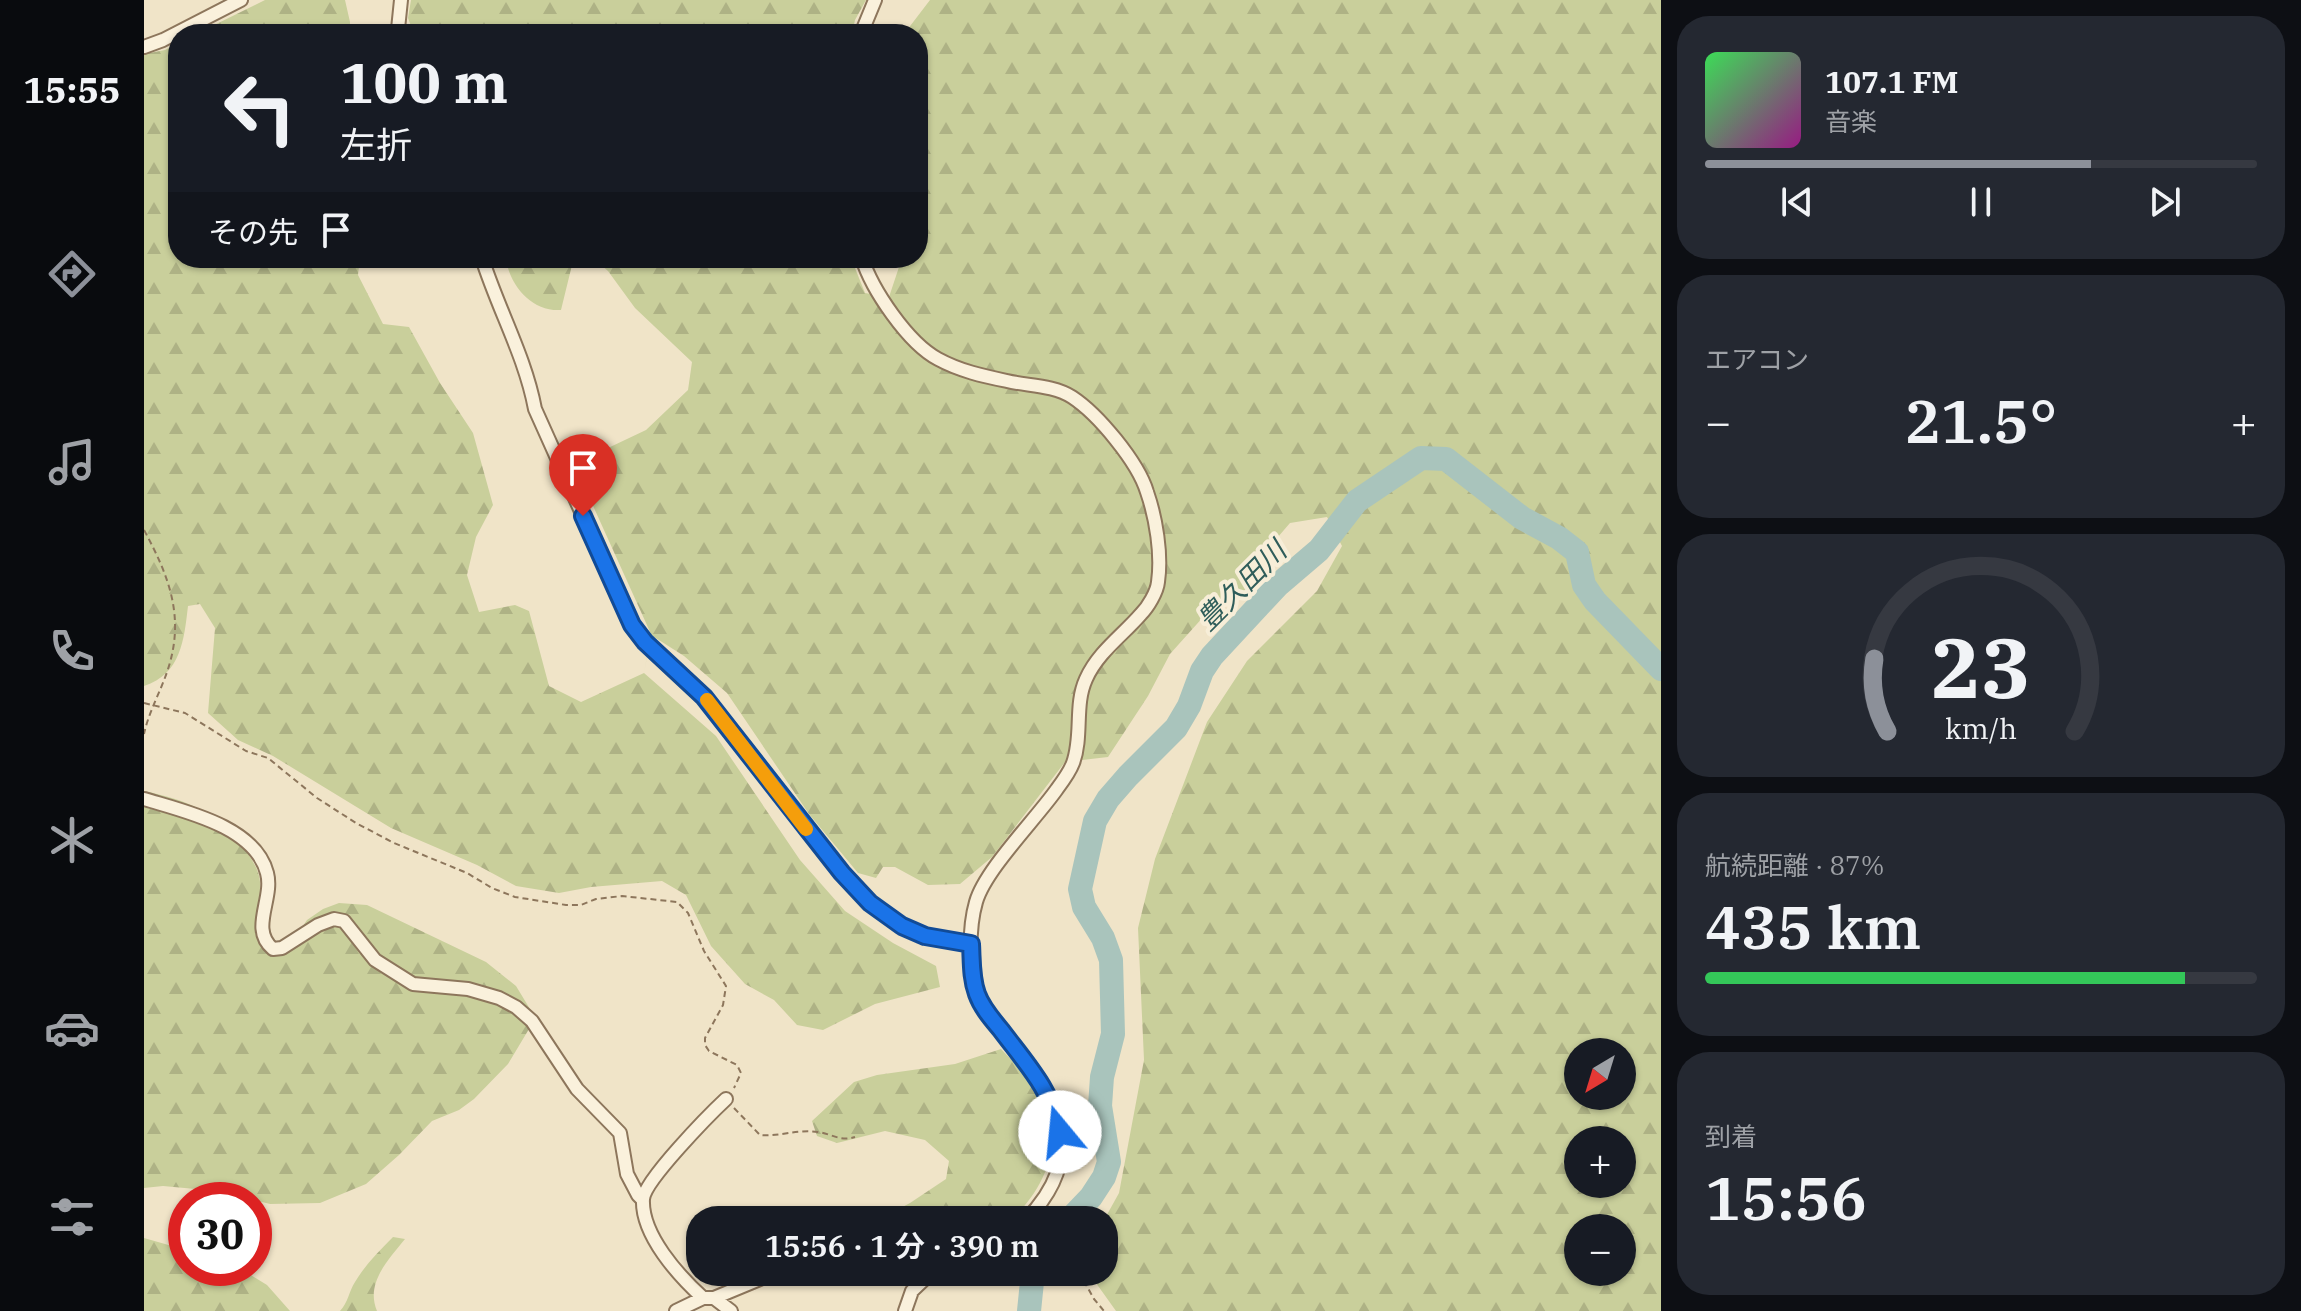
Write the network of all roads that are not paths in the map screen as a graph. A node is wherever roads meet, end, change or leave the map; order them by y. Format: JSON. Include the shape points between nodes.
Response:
{"nodes":[{"id":1,"x":241,"y":0,"type":"edge"},
{"id":2,"x":401,"y":0,"type":"edge"},
{"id":3,"x":875,"y":0,"type":"edge"},
{"id":4,"x":194,"y":24,"type":"edge"},
{"id":5,"x":399,"y":24,"type":"edge"},
{"id":6,"x":865,"y":24,"type":"edge"},
{"id":7,"x":168,"y":37,"type":"edge"},
{"id":8,"x":144,"y":47,"type":"edge"},
{"id":9,"x":485,"y":268,"type":"edge"},
{"id":10,"x":865,"y":268,"type":"edge"},
{"id":11,"x":144,"y":799,"type":"edge"},
{"id":12,"x":971,"y":944,"type":"junction"},
{"id":13,"x":726,"y":1099,"type":"road end"},
{"id":14,"x":643,"y":1200,"type":"junction"},
{"id":15,"x":1038,"y":1206,"type":"edge"},
{"id":16,"x":740,"y":1286,"type":"edge"},
{"id":17,"x":915,"y":1286,"type":"edge"},
{"id":18,"x":708,"y":1298,"type":"junction"},
{"id":19,"x":676,"y":1311,"type":"edge"},
{"id":20,"x":731,"y":1311,"type":"edge"},
{"id":21,"x":905,"y":1311,"type":"edge"}],
"edges":[{"from":1,"to":4,"type":"street"},
{"from":2,"to":5,"type":"street"},
{"from":3,"to":6,"type":"street"},
{"from":7,"to":8,"type":"street"},
{"from":9,"to":12,"type":"street","via":[[535,409],[632,625],[704,697],[870,903],[925,936]]},
{"from":10,"to":12,"type":"street","via":[[906,330],[934,357],[967,373],[1072,397],[1098,421],[1124,448],[1147,490],[1159,551],[1158,585],[1144,612],[1086,677],[1073,765],[982,888]]},
{"from":11,"to":14,"type":"street","via":[[215,822],[251,847],[268,874],[262,928],[273,949],[318,925],[344,921],[375,960],[413,984],[468,989],[516,1007],[532,1021],[577,1089],[620,1133],[627,1174]]},
{"from":12,"to":15,"type":"street","via":[[974,981],[984,1009],[1048,1094],[1057,1117],[1061,1159],[1049,1194]]},
{"from":13,"to":14,"type":"street","via":[[652,1181]]},
{"from":14,"to":18,"type":"street","via":[[665,1258]]},
{"from":16,"to":18,"type":"street"},
{"from":17,"to":21,"type":"street"},
{"from":18,"to":19,"type":"street"},
{"from":18,"to":20,"type":"street"}]}
